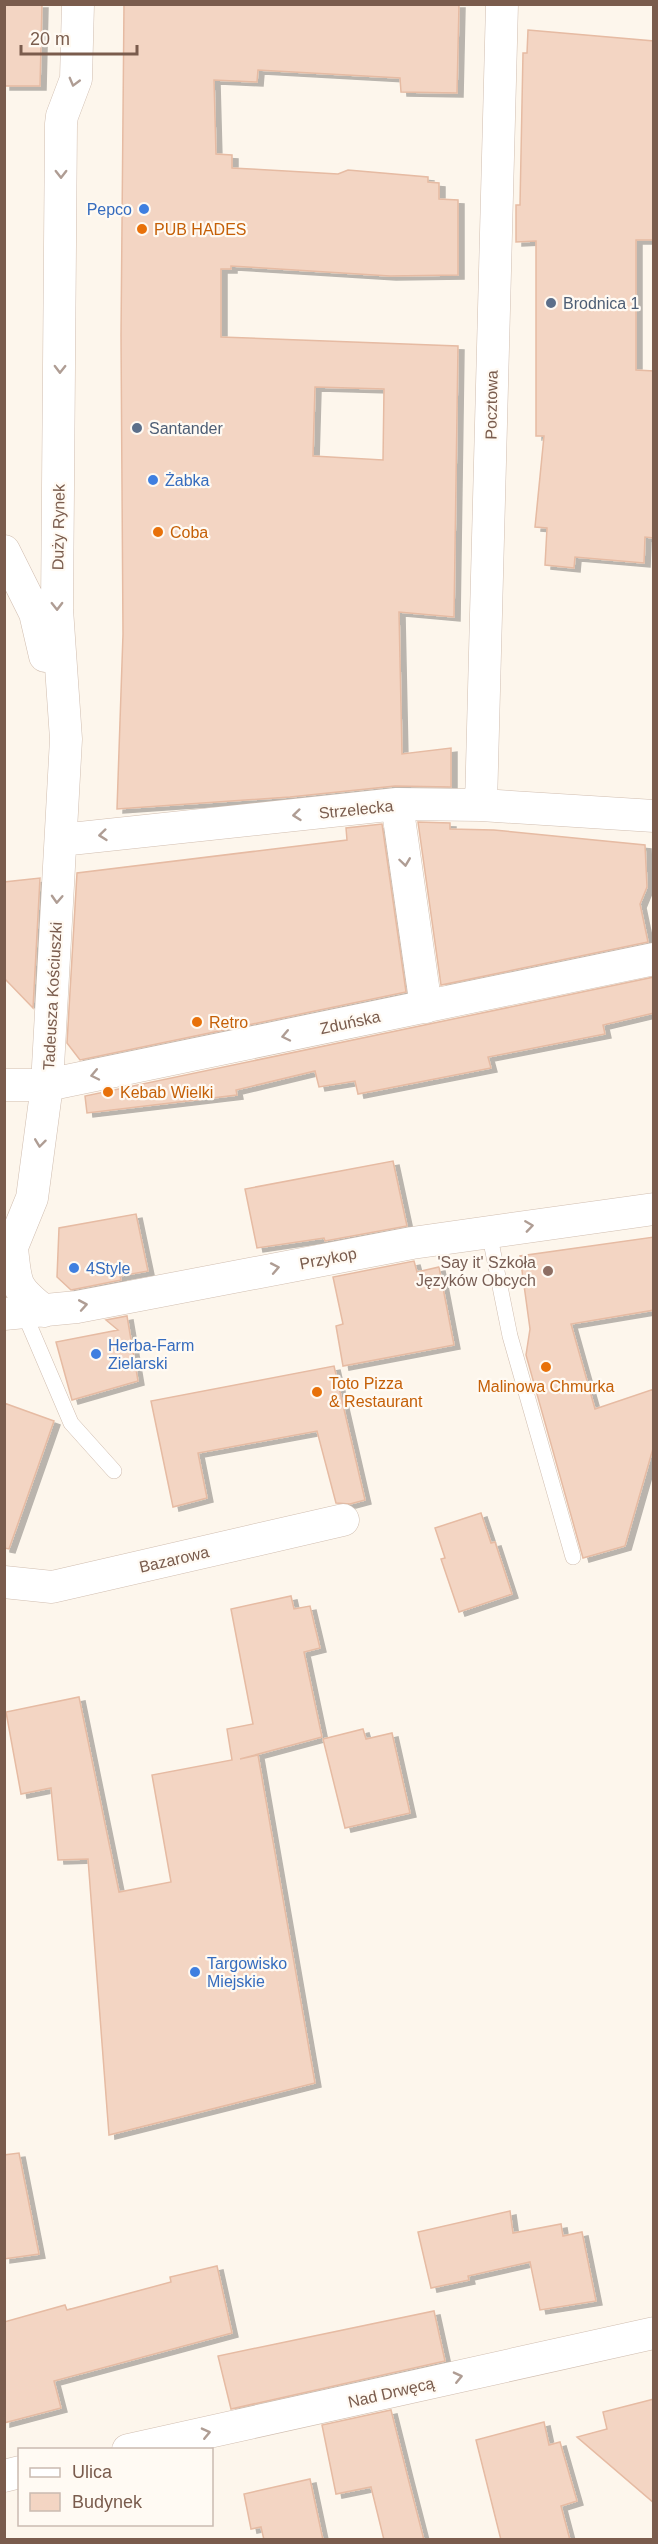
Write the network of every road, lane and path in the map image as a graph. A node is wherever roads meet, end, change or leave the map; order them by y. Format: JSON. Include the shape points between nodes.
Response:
{"nodes":[{"id":1,"x":78,"y":4,"type":"edge"},
{"id":2,"x":502,"y":4,"type":"edge"},
{"id":3,"x":4,"y":551,"type":"edge"},
{"id":4,"x":66,"y":739,"type":"junction"},
{"id":5,"x":397,"y":804,"type":"junction"},
{"id":6,"x":481,"y":805,"type":"junction"},
{"id":7,"x":654,"y":816,"type":"edge"},
{"id":8,"x":61,"y":840,"type":"junction"},
{"id":9,"x":654,"y":958,"type":"edge"},
{"id":10,"x":426,"y":1007,"type":"junction"},
{"id":11,"x":4,"y":1085,"type":"edge"},
{"id":12,"x":47,"y":1085,"type":"junction"},
{"id":13,"x":654,"y":1209,"type":"edge"},
{"id":14,"x":489,"y":1232,"type":"junction"},
{"id":15,"x":8,"y":1253,"type":"edge"},
{"id":16,"x":24,"y":1312,"type":"edge"},
{"id":17,"x":114,"y":1472,"type":"dead end"},
{"id":18,"x":343,"y":1520,"type":"dead end"},
{"id":19,"x":573,"y":1557,"type":"dead end"},
{"id":20,"x":4,"y":1582,"type":"edge"},
{"id":21,"x":654,"y":2333,"type":"edge"},
{"id":22,"x":137,"y":2448,"type":"edge"}],
"edges":[{"from":1,"to":4,"type":"street","name":"Duży Rynek","one_way":true,"via":[[76,80],[62,116],[57,609]]},
{"from":2,"to":6,"type":"street","name":"Pocztowa"},
{"from":3,"to":4,"type":"street","via":[[35,613]]},
{"from":4,"to":8,"type":"street","name":"Tadeusza Kościuszki"},
{"from":5,"to":6,"type":"street","name":"Strzelecka"},
{"from":5,"to":8,"type":"street","name":"Strzelecka","one_way":true},
{"from":5,"to":10,"type":"street","one_way":true},
{"from":6,"to":7,"type":"street","name":"Strzelecka"},
{"from":8,"to":12,"type":"street","name":"Tadeusza Kościuszki","one_way":true},
{"from":9,"to":10,"type":"street","name":"Zduńska"},
{"from":10,"to":12,"type":"street","name":"Zduńska","one_way":true},
{"from":11,"to":12,"type":"street","name":"Zduńska"},
{"from":12,"to":15,"type":"street","name":"Tadeusza Kościuszki","one_way":true,"via":[[32,1198]]},
{"from":14,"to":13,"type":"street","name":"Przykop","one_way":true},
{"from":16,"to":14,"type":"street","name":"Przykop","one_way":true,"via":[[77,1307]]},
{"from":14,"to":19,"type":"lane","via":[[510,1336]]},
{"from":15,"to":16,"type":"street","name":"Tadeusza Kościuszki"},
{"from":16,"to":17,"type":"lane","via":[[71,1423]]},
{"from":18,"to":20,"type":"street","name":"Bazarowa","via":[[52,1587]]},
{"from":22,"to":21,"type":"street","name":"Nad Drwęcą","one_way":true}]}
